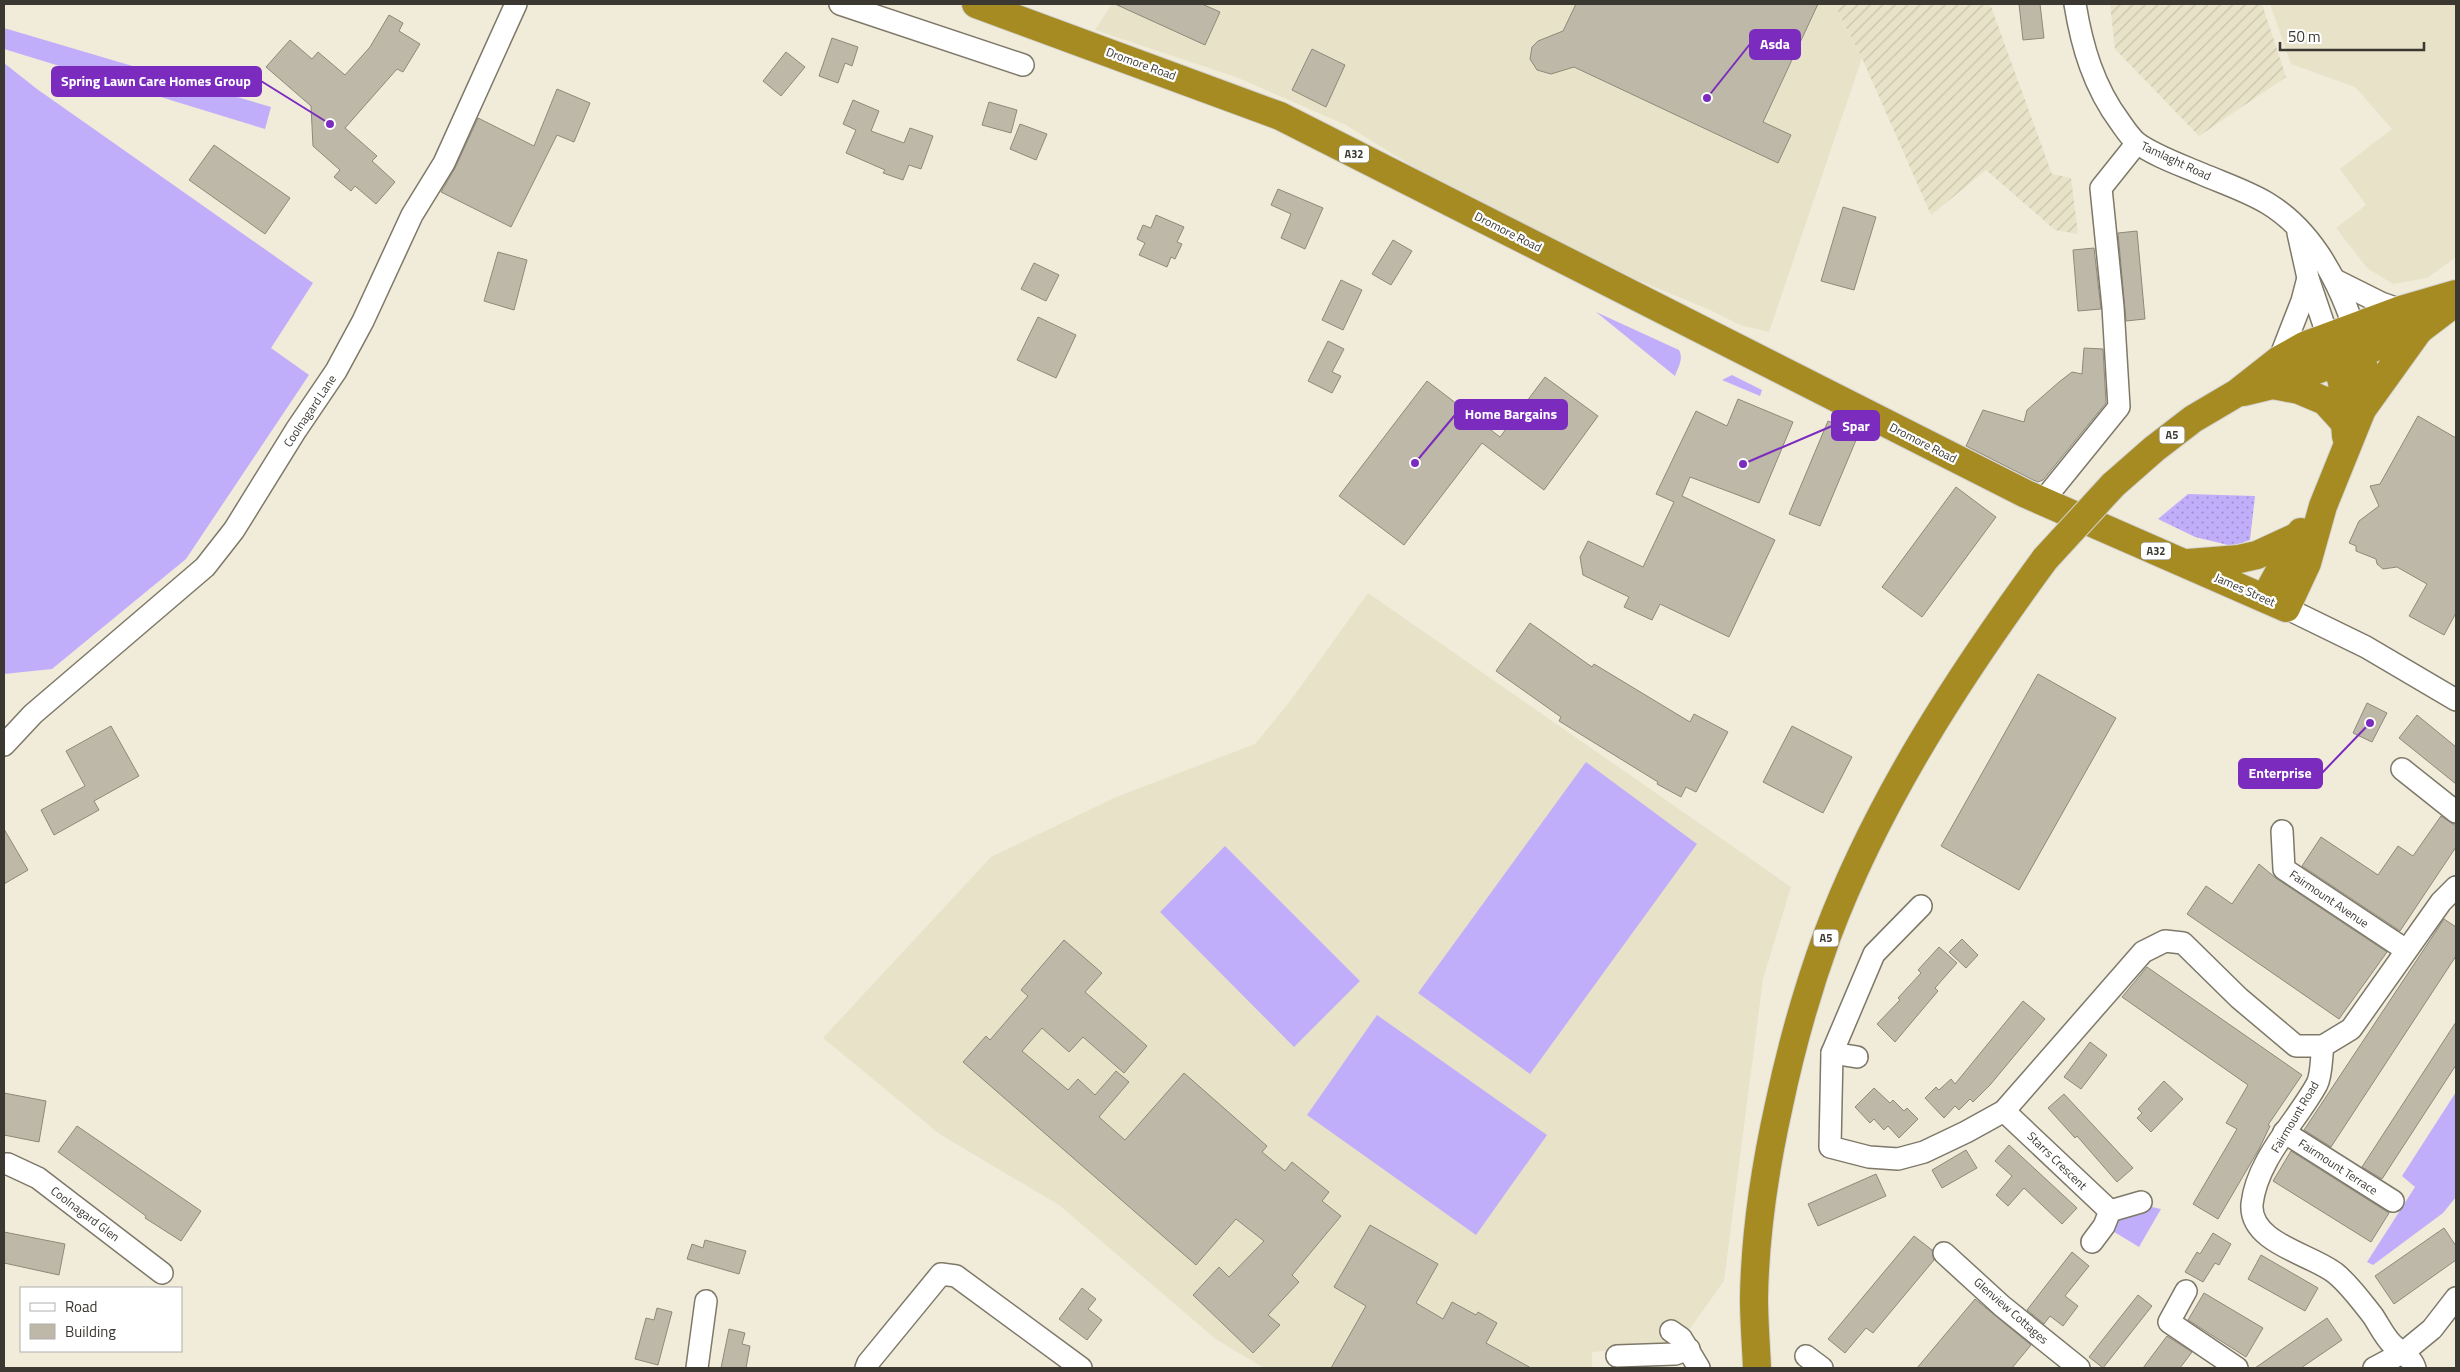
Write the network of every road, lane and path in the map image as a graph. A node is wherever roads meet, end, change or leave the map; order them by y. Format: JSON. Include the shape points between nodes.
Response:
{"nodes":[{"id":1,"x":516,"y":4,"type":"edge"},
{"id":2,"x":840,"y":4,"type":"edge"},
{"id":3,"x":976,"y":4,"type":"edge"},
{"id":4,"x":2075,"y":4,"type":"edge"},
{"id":5,"x":1023,"y":65,"type":"dead end"},
{"id":6,"x":2137,"y":143,"type":"junction"},
{"id":7,"x":2297,"y":228,"type":"junction"},
{"id":8,"x":2308,"y":278,"type":"junction"},
{"id":9,"x":2335,"y":280,"type":"junction"},
{"id":10,"x":2456,"y":294,"type":"edge"},
{"id":11,"x":2456,"y":302,"type":"edge"},
{"id":12,"x":2401,"y":310,"type":"junction"},
{"id":13,"x":2419,"y":330,"type":"junction"},
{"id":14,"x":2328,"y":337,"type":"junction"},
{"id":15,"x":2350,"y":348,"type":"junction"},
{"id":16,"x":2276,"y":372,"type":"junction"},
{"id":17,"x":2351,"y":427,"type":"junction"},
{"id":18,"x":2034,"y":498,"type":"junction"},
{"id":19,"x":2323,"y":506,"type":"junction"},
{"id":20,"x":2296,"y":537,"type":"junction"},
{"id":21,"x":2184,"y":563,"type":"junction"},
{"id":22,"x":2276,"y":603,"type":"junction"},
{"id":23,"x":2456,"y":700,"type":"edge"},
{"id":24,"x":4,"y":745,"type":"edge"},
{"id":25,"x":2402,"y":769,"type":"dead end"},
{"id":26,"x":2456,"y":812,"type":"edge"},
{"id":27,"x":2282,"y":831,"type":"dead end"},
{"id":28,"x":2456,"y":887,"type":"edge"},
{"id":29,"x":1920,"y":906,"type":"dead end"},
{"id":30,"x":2406,"y":950,"type":"junction"},
{"id":31,"x":2323,"y":1046,"type":"junction"},
{"id":32,"x":1832,"y":1053,"type":"junction"},
{"id":33,"x":1858,"y":1057,"type":"dead end"},
{"id":34,"x":2004,"y":1110,"type":"junction"},
{"id":35,"x":2284,"y":1132,"type":"junction"},
{"id":36,"x":4,"y":1164,"type":"edge"},
{"id":37,"x":2392,"y":1201,"type":"dead end"},
{"id":38,"x":2141,"y":1202,"type":"dead end"},
{"id":39,"x":1944,"y":1253,"type":"dead end"},
{"id":40,"x":162,"y":1273,"type":"dead end"},
{"id":41,"x":2186,"y":1290,"type":"dead end"},
{"id":42,"x":2456,"y":1298,"type":"edge"},
{"id":43,"x":706,"y":1302,"type":"dead end"},
{"id":44,"x":1671,"y":1331,"type":"dead end"},
{"id":45,"x":1689,"y":1349,"type":"junction"},
{"id":46,"x":1617,"y":1356,"type":"dead end"},
{"id":47,"x":2410,"y":1360,"type":"edge"},
{"id":48,"x":698,"y":1368,"type":"edge"},
{"id":49,"x":866,"y":1368,"type":"edge"},
{"id":50,"x":1081,"y":1368,"type":"edge"},
{"id":51,"x":1699,"y":1368,"type":"edge"},
{"id":52,"x":1756,"y":1368,"type":"edge"},
{"id":53,"x":2079,"y":1368,"type":"edge"},
{"id":54,"x":2238,"y":1368,"type":"edge"},
{"id":55,"x":2374,"y":1368,"type":"edge"}],
"edges":[{"from":1,"to":24,"type":"street","name":"Coolnagard Lane","via":[[444,163],[412,215],[341,363],[234,530],[205,566],[33,714]]},
{"from":2,"to":5,"type":"street"},
{"from":3,"to":18,"type":"highway","name":"Dromore Road","number":"A32","via":[[1280,116]]},
{"from":4,"to":6,"type":"street","name":"Tamlaght Road","via":[[2093,78],[2108,105]]},
{"from":6,"to":7,"type":"street","name":"Tamlaght Road","via":[[2267,203]]},
{"from":6,"to":18,"type":"street","via":[[2101,188],[2119,407],[2069,469]]},
{"from":7,"to":8,"type":"street"},
{"from":7,"to":9,"type":"street","name":"Tamlaght Road","via":[[2329,267]]},
{"from":8,"to":14,"type":"street"},
{"from":8,"to":16,"type":"street"},
{"from":9,"to":12,"type":"street"},
{"from":9,"to":15,"type":"street","name":"Tamlaght Road"},
{"from":10,"to":12,"type":"highway","number":"A5"},
{"from":11,"to":13,"type":"highway","number":"A5"},
{"from":12,"to":15,"type":"highway","number":"A5"},
{"from":13,"to":15,"type":"highway","number":"A5"},
{"from":13,"to":17,"type":"highway"},
{"from":14,"to":15,"type":"highway","number":"A5"},
{"from":14,"to":16,"type":"highway","number":"A5","via":[[2304,346]]},
{"from":15,"to":16,"type":"highway","number":"A5"},
{"from":15,"to":17,"type":"highway","via":[[2366,377]]},
{"from":16,"to":17,"type":"highway","via":[[2300,390],[2325,401]]},
{"from":16,"to":52,"type":"highway","number":"A5","bridge":true,"via":[[2193,419],[2154,449],[2113,485],[2045,559],[1993,630],[1897,786],[1860,859],[1828,935],[1786,1073],[1770,1145],[1757,1258],[1754,1298]]},
{"from":17,"to":19,"type":"highway"},
{"from":18,"to":21,"type":"highway","name":"James Street","number":"A32"},
{"from":19,"to":20,"type":"highway"},
{"from":19,"to":22,"type":"highway","via":[[2307,563]]},
{"from":20,"to":21,"type":"highway","via":[[2257,555]]},
{"from":20,"to":22,"type":"highway"},
{"from":21,"to":22,"type":"highway","name":"James Street","number":"A32"},
{"from":22,"to":23,"type":"street","name":"James Street","via":[[2366,647]]},
{"from":25,"to":26,"type":"street"},
{"from":27,"to":30,"type":"street","name":"Fairmount Avenue","via":[[2284,869]]},
{"from":28,"to":30,"type":"street"},
{"from":29,"to":32,"type":"street","via":[[1874,954]]},
{"from":30,"to":31,"type":"street","via":[[2351,1029]]},
{"from":31,"to":34,"type":"street","via":[[2296,1046],[2239,998],[2183,943],[2165,940],[2143,952]]},
{"from":31,"to":35,"type":"street","name":"Fairmount Road","via":[[2318,1082]]},
{"from":32,"to":33,"type":"street"},
{"from":32,"to":34,"type":"street","via":[[1830,1147],[1868,1157],[1898,1158],[1924,1152]]},
{"from":34,"to":38,"type":"street","name":"Starrs Crescent","via":[[2102,1226]]},
{"from":35,"to":37,"type":"street","name":"Fairmount Terrace"},
{"from":35,"to":47,"type":"street","name":"Fairmount Road","via":[[2257,1185],[2252,1205],[2256,1225],[2276,1242],[2334,1273],[2372,1315],[2392,1344]]},
{"from":36,"to":40,"type":"street","name":"Coolnagard Glen","via":[[38,1178]]},
{"from":39,"to":53,"type":"street","name":"Glenview Cottages","via":[[2002,1306]]},
{"from":41,"to":54,"type":"street","via":[[2169,1322]]},
{"from":42,"to":47,"type":"street"},
{"from":43,"to":48,"type":"street"},
{"from":44,"to":45,"type":"street"},
{"from":45,"to":46,"type":"street","via":[[1675,1354]]},
{"from":45,"to":51,"type":"street"},
{"from":47,"to":55,"type":"street"},
{"from":49,"to":50,"type":"street","via":[[941,1274],[956,1276]]}]}
